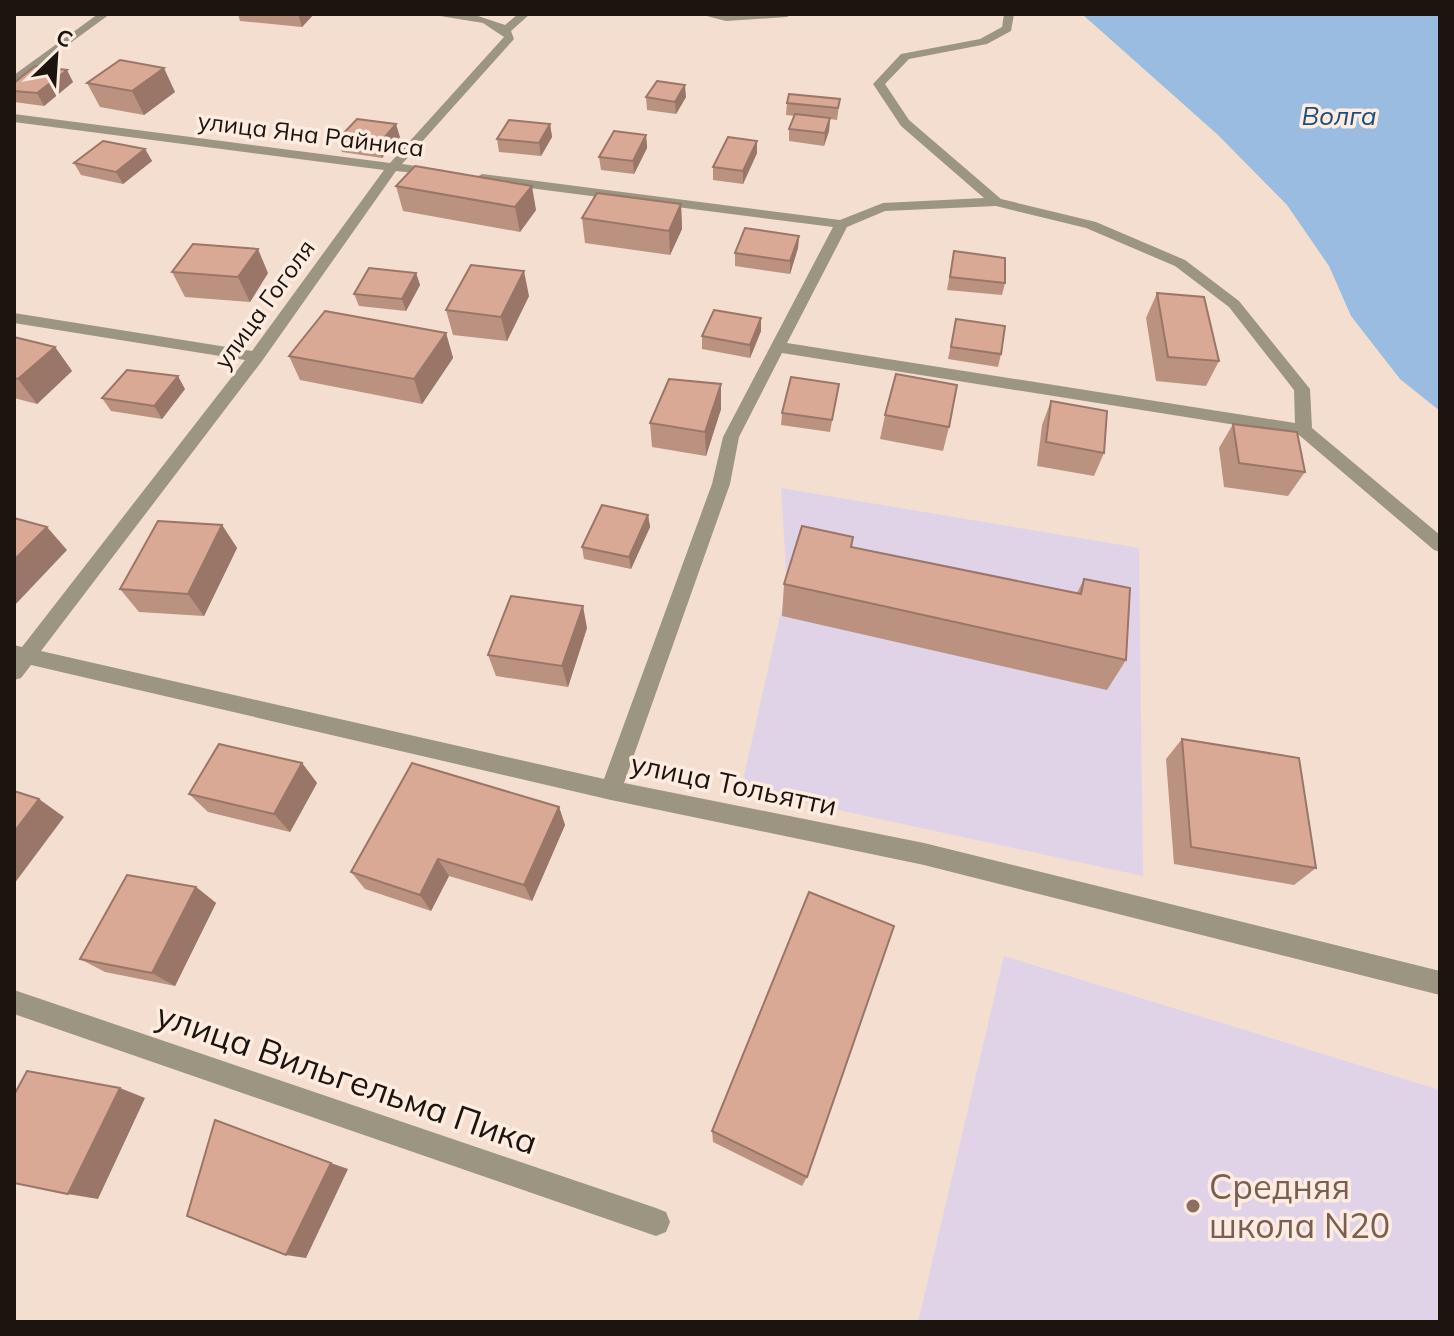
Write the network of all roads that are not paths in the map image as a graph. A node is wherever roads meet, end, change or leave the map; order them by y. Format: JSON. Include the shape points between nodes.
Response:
{"nodes":[{"id":1,"x":105,"y":14,"type":"edge"},
{"id":2,"x":433,"y":14,"type":"edge"},
{"id":3,"x":525,"y":14,"type":"edge"},
{"id":4,"x":704,"y":14,"type":"edge"},
{"id":5,"x":787,"y":14,"type":"edge"},
{"id":6,"x":1009,"y":14,"type":"edge"},
{"id":7,"x":506,"y":30,"type":"junction"},
{"id":8,"x":14,"y":80,"type":"edge"},
{"id":9,"x":14,"y":118,"type":"edge"},
{"id":10,"x":393,"y":167,"type":"junction"},
{"id":11,"x":455,"y":175,"type":"edge"},
{"id":12,"x":471,"y":177,"type":"edge"},
{"id":13,"x":996,"y":202,"type":"junction"},
{"id":14,"x":841,"y":224,"type":"junction"},
{"id":15,"x":14,"y":318,"type":"edge"},
{"id":16,"x":778,"y":347,"type":"junction"},
{"id":17,"x":256,"y":357,"type":"junction"},
{"id":18,"x":1304,"y":430,"type":"junction"},
{"id":19,"x":1440,"y":545,"type":"edge"},
{"id":20,"x":19,"y":661,"type":"edge"},
{"id":21,"x":611,"y":790,"type":"junction"},
{"id":22,"x":1440,"y":983,"type":"edge"},
{"id":23,"x":14,"y":1002,"type":"edge"},
{"id":24,"x":656,"y":1222,"type":"dead end"}],
"edges":[{"from":1,"to":8,"type":"street"},
{"from":2,"to":7,"type":"street","via":[[485,21]]},
{"from":3,"to":7,"type":"street"},
{"from":4,"to":5,"type":"street"},
{"from":6,"to":13,"type":"street","via":[[1007,29],[983,42],[905,56],[879,84],[905,123]]},
{"from":7,"to":10,"type":"street","name":"улица Гоголя","via":[[510,37]]},
{"from":9,"to":10,"type":"street","name":"улица Яна Райниса"},
{"from":10,"to":11,"type":"street","name":"улица Яна Райниса"},
{"from":10,"to":17,"type":"street","name":"улица Гоголя"},
{"from":12,"to":14,"type":"street"},
{"from":13,"to":14,"type":"street","via":[[883,207]]},
{"from":13,"to":18,"type":"street","via":[[1091,225],[1180,263],[1234,304],[1302,389]]},
{"from":14,"to":16,"type":"street"},
{"from":15,"to":17,"type":"street"},
{"from":16,"to":18,"type":"street"},
{"from":16,"to":21,"type":"street","via":[[731,437],[721,484]]},
{"from":17,"to":20,"type":"street","name":"улица Гоголя"},
{"from":18,"to":19,"type":"street"},
{"from":20,"to":21,"type":"street","name":"улица Тольятти"},
{"from":21,"to":22,"type":"street","name":"улица Тольятти","via":[[924,854]]},
{"from":23,"to":24,"type":"street","name":"улица Вильгельма Пика"}]}
